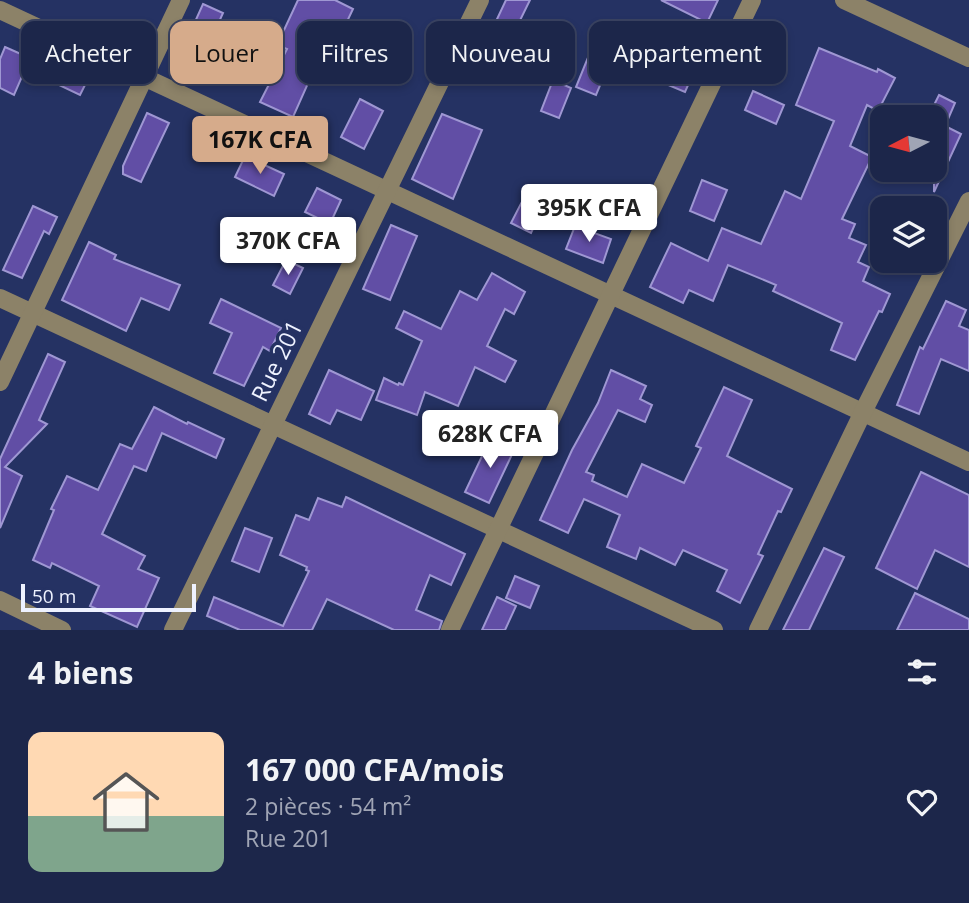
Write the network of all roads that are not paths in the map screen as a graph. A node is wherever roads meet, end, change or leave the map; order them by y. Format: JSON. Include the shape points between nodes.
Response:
{"nodes":[{"id":1,"x":181,"y":0,"type":"edge"},
{"id":2,"x":480,"y":0,"type":"edge"},
{"id":3,"x":752,"y":0,"type":"edge"},
{"id":4,"x":844,"y":0,"type":"edge"},
{"id":5,"x":0,"y":10,"type":"edge"},
{"id":6,"x":23,"y":21,"type":"edge"},
{"id":7,"x":156,"y":54,"type":"edge"},
{"id":8,"x":969,"y":58,"type":"edge"},
{"id":9,"x":156,"y":83,"type":"edge"},
{"id":10,"x":142,"y":84,"type":"edge"},
{"id":11,"x":387,"y":190,"type":"junction"},
{"id":12,"x":969,"y":201,"type":"edge"},
{"id":13,"x":613,"y":294,"type":"junction"},
{"id":14,"x":0,"y":298,"type":"edge"},
{"id":15,"x":33,"y":314,"type":"junction"},
{"id":16,"x":0,"y":382,"type":"edge"},
{"id":17,"x":863,"y":412,"type":"junction"},
{"id":18,"x":273,"y":426,"type":"junction"},
{"id":19,"x":969,"y":463,"type":"edge"},
{"id":20,"x":498,"y":530,"type":"junction"},
{"id":21,"x":0,"y":600,"type":"edge"},
{"id":22,"x":62,"y":630,"type":"edge"},
{"id":23,"x":173,"y":630,"type":"edge"},
{"id":24,"x":450,"y":630,"type":"edge"},
{"id":25,"x":714,"y":630,"type":"edge"},
{"id":26,"x":758,"y":630,"type":"edge"}],
"edges":[{"from":1,"to":7,"type":"street"},
{"from":2,"to":11,"type":"street","name":"Rue 201"},
{"from":3,"to":13,"type":"street"},
{"from":4,"to":8,"type":"street"},
{"from":5,"to":6,"type":"street"},
{"from":9,"to":11,"type":"street"},
{"from":10,"to":15,"type":"street"},
{"from":11,"to":13,"type":"street"},
{"from":11,"to":18,"type":"street","name":"Rue 201"},
{"from":12,"to":17,"type":"street"},
{"from":13,"to":17,"type":"street"},
{"from":13,"to":20,"type":"street"},
{"from":14,"to":15,"type":"street"},
{"from":15,"to":16,"type":"street"},
{"from":15,"to":18,"type":"street"},
{"from":17,"to":19,"type":"street"},
{"from":17,"to":26,"type":"street"},
{"from":18,"to":20,"type":"street"},
{"from":18,"to":23,"type":"street","name":"Rue 201"},
{"from":20,"to":24,"type":"street"},
{"from":20,"to":25,"type":"street"},
{"from":21,"to":22,"type":"street"}]}
